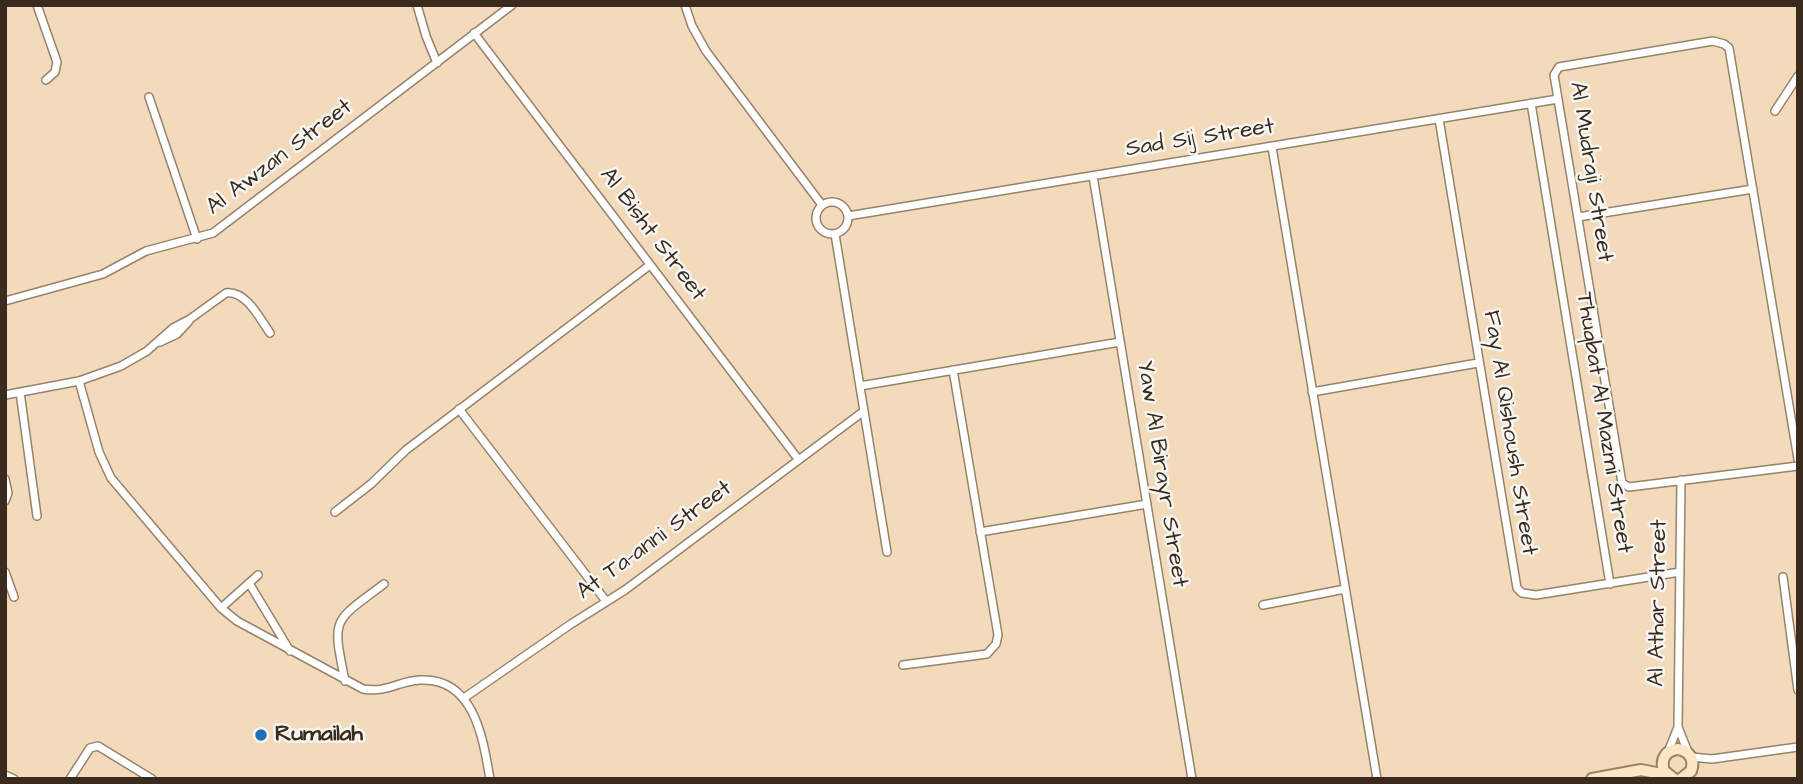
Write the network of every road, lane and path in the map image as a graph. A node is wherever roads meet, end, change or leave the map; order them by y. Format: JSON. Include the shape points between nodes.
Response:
{"nodes":[{"id":1,"x":37,"y":5,"type":"edge"},
{"id":2,"x":417,"y":5,"type":"edge"},
{"id":3,"x":512,"y":5,"type":"edge"},
{"id":4,"x":685,"y":5,"type":"edge"},
{"id":5,"x":474,"y":33,"type":"junction"},
{"id":6,"x":437,"y":63,"type":"junction"},
{"id":7,"x":1798,"y":76,"type":"edge"},
{"id":8,"x":46,"y":80,"type":"dead end"},
{"id":9,"x":149,"y":97,"type":"dead end"},
{"id":10,"x":1558,"y":99,"type":"junction"},
{"id":11,"x":1531,"y":103,"type":"junction"},
{"id":12,"x":1775,"y":111,"type":"dead end"},
{"id":13,"x":1439,"y":119,"type":"junction"},
{"id":14,"x":1272,"y":147,"type":"junction"},
{"id":15,"x":1093,"y":176,"type":"junction"},
{"id":16,"x":1753,"y":189,"type":"junction"},
{"id":17,"x":822,"y":205,"type":"junction"},
{"id":18,"x":848,"y":216,"type":"junction"},
{"id":19,"x":1578,"y":216,"type":"junction"},
{"id":20,"x":835,"y":234,"type":"junction"},
{"id":21,"x":197,"y":239,"type":"junction"},
{"id":22,"x":650,"y":265,"type":"junction"},
{"id":23,"x":5,"y":301,"type":"edge"},
{"id":24,"x":270,"y":333,"type":"dead end"},
{"id":25,"x":1120,"y":342,"type":"junction"},
{"id":26,"x":1478,"y":363,"type":"junction"},
{"id":27,"x":953,"y":370,"type":"junction"},
{"id":28,"x":79,"y":381,"type":"junction"},
{"id":29,"x":860,"y":386,"type":"junction"},
{"id":30,"x":20,"y":392,"type":"junction"},
{"id":31,"x":1312,"y":392,"type":"junction"},
{"id":32,"x":5,"y":394,"type":"edge"},
{"id":33,"x":459,"y":409,"type":"junction"},
{"id":34,"x":864,"y":411,"type":"junction"},
{"id":35,"x":799,"y":459,"type":"junction"},
{"id":36,"x":1798,"y":459,"type":"edge"},
{"id":37,"x":1798,"y":466,"type":"edge"},
{"id":38,"x":5,"y":479,"type":"edge"},
{"id":39,"x":1681,"y":480,"type":"junction"},
{"id":40,"x":5,"y":501,"type":"edge"},
{"id":41,"x":1147,"y":504,"type":"junction"},
{"id":42,"x":335,"y":512,"type":"dead end"},
{"id":43,"x":37,"y":516,"type":"dead end"},
{"id":44,"x":980,"y":532,"type":"junction"},
{"id":45,"x":887,"y":552,"type":"dead end"},
{"id":46,"x":5,"y":572,"type":"edge"},
{"id":47,"x":1681,"y":572,"type":"junction"},
{"id":48,"x":258,"y":575,"type":"dead end"},
{"id":49,"x":1783,"y":578,"type":"dead end"},
{"id":50,"x":249,"y":583,"type":"junction"},
{"id":51,"x":384,"y":584,"type":"dead end"},
{"id":52,"x":1610,"y":584,"type":"junction"},
{"id":53,"x":1345,"y":589,"type":"junction"},
{"id":54,"x":14,"y":597,"type":"dead end"},
{"id":55,"x":606,"y":601,"type":"junction"},
{"id":56,"x":1263,"y":605,"type":"dead end"},
{"id":57,"x":221,"y":608,"type":"junction"},
{"id":58,"x":291,"y":651,"type":"junction"},
{"id":59,"x":903,"y":665,"type":"dead end"},
{"id":60,"x":345,"y":681,"type":"junction"},
{"id":61,"x":1798,"y":691,"type":"edge"},
{"id":62,"x":464,"y":698,"type":"junction"},
{"id":63,"x":1678,"y":727,"type":"junction"},
{"id":64,"x":1798,"y":747,"type":"edge"},
{"id":65,"x":1666,"y":754,"type":"junction"},
{"id":66,"x":1689,"y":755,"type":"junction"},
{"id":67,"x":1712,"y":759,"type":"junction"},
{"id":68,"x":1641,"y":770,"type":"junction"},
{"id":69,"x":5,"y":775,"type":"edge"},
{"id":70,"x":1679,"y":777,"type":"edge"},
{"id":71,"x":14,"y":779,"type":"edge"},
{"id":72,"x":70,"y":779,"type":"edge"},
{"id":73,"x":152,"y":779,"type":"edge"},
{"id":74,"x":490,"y":779,"type":"edge"},
{"id":75,"x":1192,"y":779,"type":"edge"},
{"id":76,"x":1377,"y":779,"type":"edge"},
{"id":77,"x":1592,"y":779,"type":"edge"}],
"edges":[{"from":1,"to":8,"type":"street","via":[[57,62],[55,72]]},
{"from":2,"to":6,"type":"street"},
{"from":3,"to":5,"type":"street","name":"Al Awzan Street"},
{"from":4,"to":17,"type":"street","via":[[706,51]]},
{"from":5,"to":6,"type":"street","name":"Al Awzan Street"},
{"from":5,"to":22,"type":"street","name":"Al Bisht Street"},
{"from":6,"to":21,"type":"street","name":"Al Awzan Street","via":[[220,228]]},
{"from":7,"to":12,"type":"street"},
{"from":9,"to":21,"type":"street"},
{"from":10,"to":11,"type":"street","name":"Sad Sij Street"},
{"from":10,"to":16,"type":"street","name":"Al Mudraji Street","via":[[1554,75],[1559,67],[1713,41],[1724,44],[1731,55]]},
{"from":10,"to":19,"type":"street","name":"Al Mudraji Street"},
{"from":11,"to":13,"type":"street","name":"Sad Sij Street"},
{"from":11,"to":52,"type":"street","name":"Thuqbat Al Mazmi Street"},
{"from":13,"to":14,"type":"street","name":"Sad Sij Street"},
{"from":13,"to":26,"type":"street","name":"Fay Al Qishoush Street"},
{"from":14,"to":15,"type":"street","name":"Sad Sij Street"},
{"from":14,"to":31,"type":"street"},
{"from":15,"to":18,"type":"street","name":"Sad Sij Street"},
{"from":15,"to":25,"type":"street","name":"Yaw Al Birayr Street"},
{"from":16,"to":19,"type":"street"},
{"from":16,"to":36,"type":"street","name":"Al Mudraji Street"},
{"from":17,"to":18,"type":"street","via":[[838,203]]},
{"from":17,"to":20,"type":"street","via":[[818,227]]},
{"from":18,"to":20,"type":"street","via":[[846,225]]},
{"from":19,"to":39,"type":"street","name":"Al Mudraji Street","via":[[1620,481],[1629,487]]},
{"from":20,"to":29,"type":"street"},
{"from":21,"to":23,"type":"street","name":"Al Awzan Street","via":[[161,246],[103,274]]},
{"from":22,"to":33,"type":"street"},
{"from":22,"to":35,"type":"street","name":"Al Bisht Street"},
{"from":24,"to":28,"type":"street","via":[[243,296],[232,292],[121,366]]},
{"from":25,"to":27,"type":"street"},
{"from":25,"to":41,"type":"street","name":"Yaw Al Birayr Street"},
{"from":26,"to":31,"type":"street"},
{"from":26,"to":52,"type":"street","name":"Fay Al Qishoush Street","via":[[1517,588],[1536,596]]},
{"from":27,"to":29,"type":"street"},
{"from":27,"to":44,"type":"street"},
{"from":28,"to":30,"type":"street"},
{"from":28,"to":57,"type":"street","via":[[111,478]]},
{"from":29,"to":34,"type":"street"},
{"from":30,"to":32,"type":"street"},
{"from":30,"to":43,"type":"street"},
{"from":31,"to":53,"type":"street"},
{"from":33,"to":42,"type":"street"},
{"from":33,"to":55,"type":"street"},
{"from":34,"to":35,"type":"street","name":"At Ta-anni Street"},
{"from":34,"to":45,"type":"street"},
{"from":35,"to":55,"type":"street","name":"At Ta-anni Street"},
{"from":37,"to":39,"type":"street","name":"Al Mudraji Street"},
{"from":38,"to":40,"type":"street"},
{"from":39,"to":47,"type":"street","name":"Al Athar Street"},
{"from":41,"to":44,"type":"street"},
{"from":41,"to":75,"type":"street","name":"Yaw Al Birayr Street"},
{"from":44,"to":59,"type":"street","via":[[998,626],[996,644],[980,656]]},
{"from":46,"to":54,"type":"street"},
{"from":47,"to":52,"type":"street","name":"Fay Al Qishoush Street"},
{"from":47,"to":63,"type":"street","name":"Al Athar Street"},
{"from":48,"to":50,"type":"street"},
{"from":49,"to":61,"type":"street"},
{"from":50,"to":57,"type":"street"},
{"from":50,"to":58,"type":"street"},
{"from":51,"to":60,"type":"street","via":[[347,612],[338,627]]},
{"from":53,"to":56,"type":"street"},
{"from":53,"to":76,"type":"street"},
{"from":55,"to":62,"type":"street","name":"At Ta-anni Street"},
{"from":57,"to":58,"type":"street"},
{"from":58,"to":60,"type":"street"},
{"from":60,"to":62,"type":"street","via":[[373,691],[434,681]]},
{"from":62,"to":74,"type":"street","via":[[480,728]]},
{"from":63,"to":65,"type":"street","name":"Al Athar Street"},
{"from":63,"to":66,"type":"street","name":"Al Athar Street"},
{"from":64,"to":67,"type":"street"},
{"from":65,"to":66,"type":"street","via":[[1678,749]]},
{"from":65,"to":68,"type":"street"},
{"from":65,"to":70,"type":"street","via":[[1662,766]]},
{"from":66,"to":67,"type":"street"},
{"from":66,"to":70,"type":"street"},
{"from":67,"to":70,"type":"street"},
{"from":68,"to":70,"type":"street"},
{"from":68,"to":77,"type":"street"},
{"from":69,"to":71,"type":"street"},
{"from":72,"to":73,"type":"street","via":[[90,748],[98,746]]}]}
